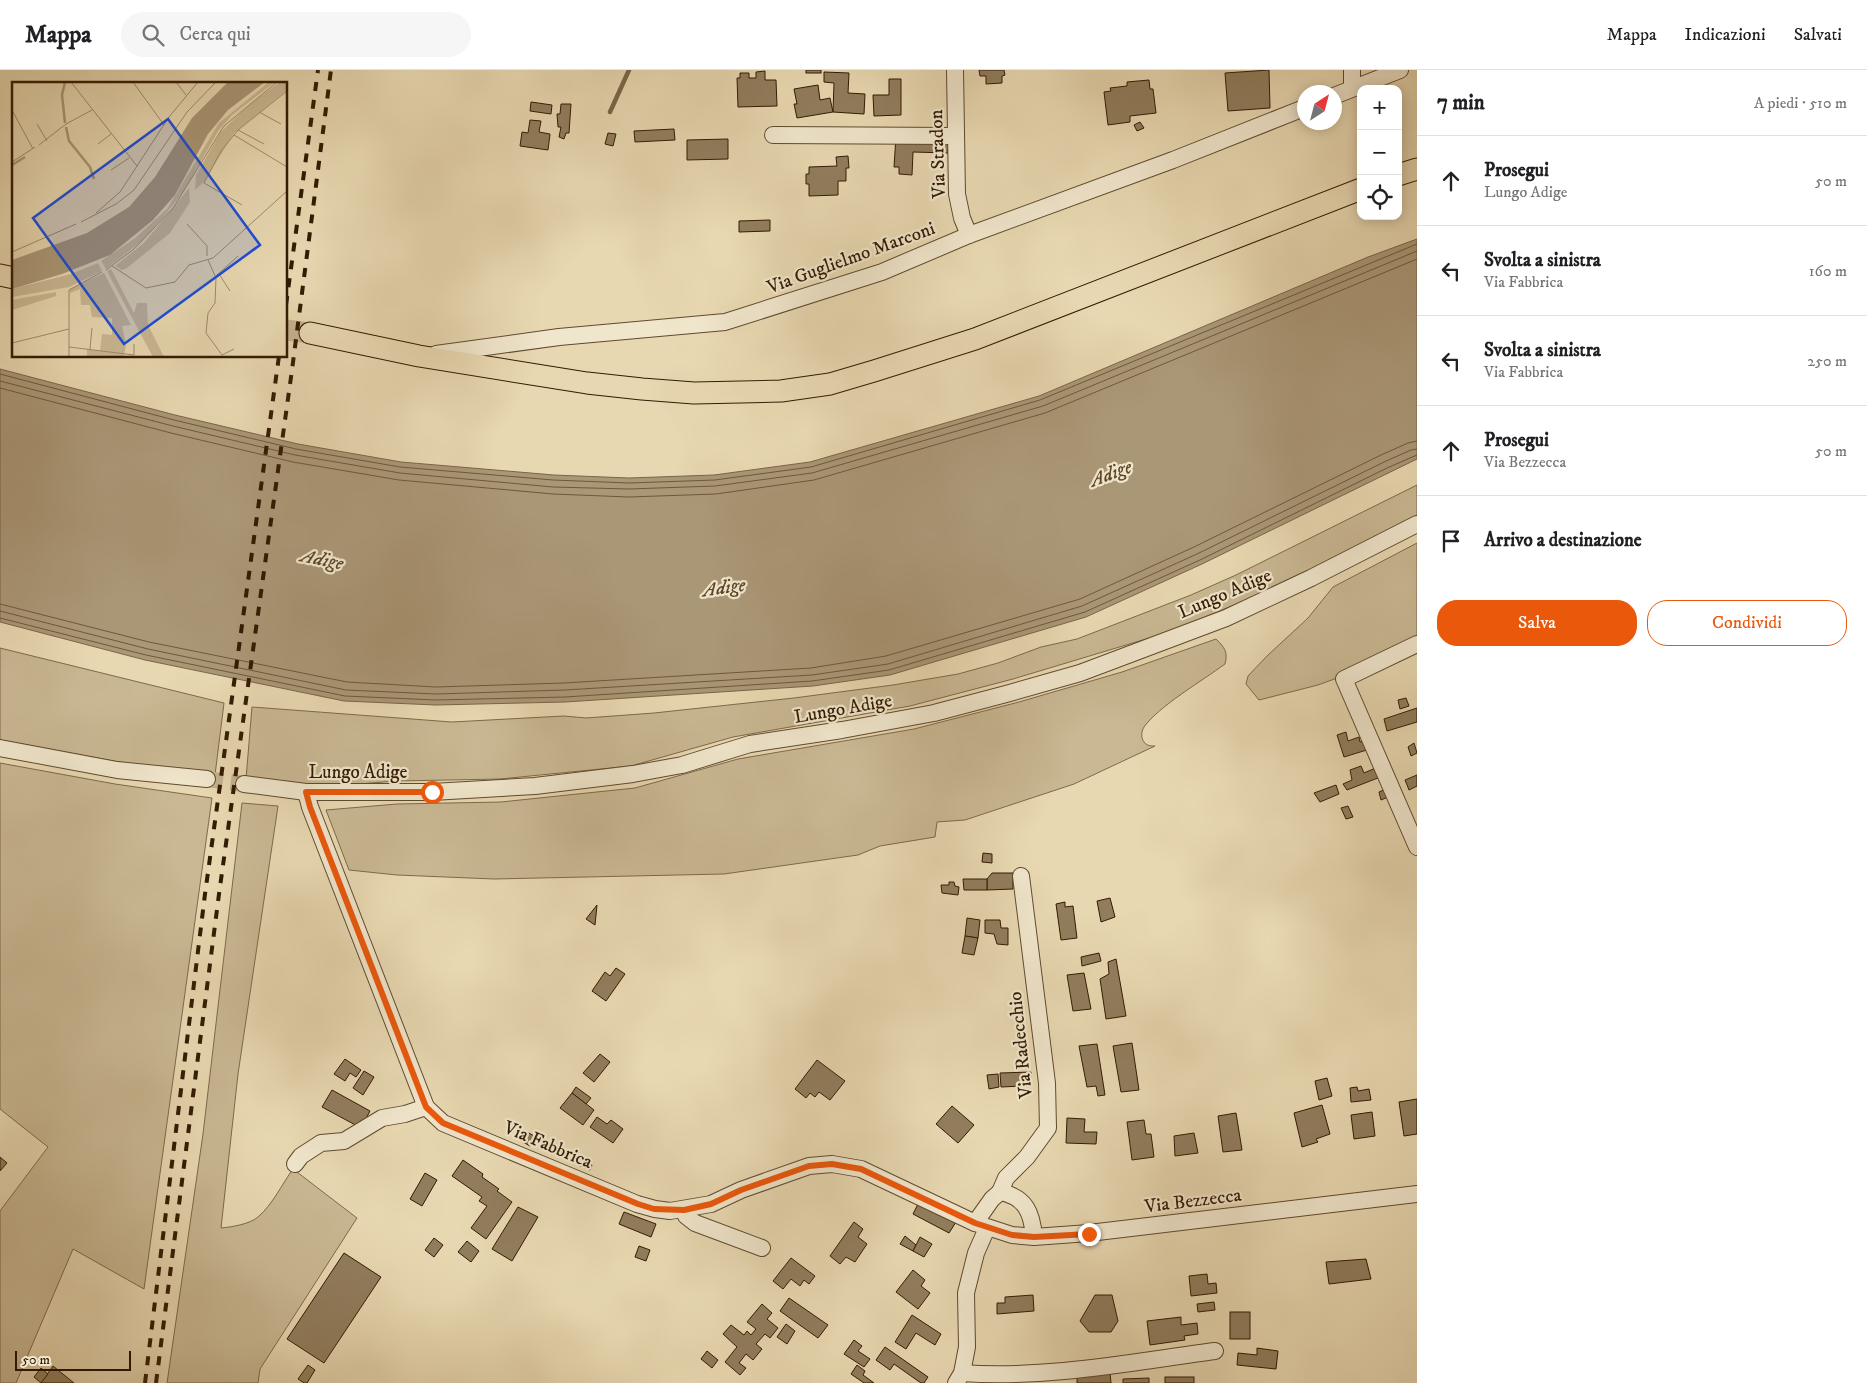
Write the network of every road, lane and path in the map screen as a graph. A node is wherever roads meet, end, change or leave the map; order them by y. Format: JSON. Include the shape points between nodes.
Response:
{"nodes":[{"id":1,"x":955,"y":70,"type":"edge"},
{"id":2,"x":1352,"y":70,"type":"edge"},
{"id":3,"x":1400,"y":70,"type":"edge"},
{"id":4,"x":1352,"y":88,"type":"junction"},
{"id":5,"x":1342,"y":92,"type":"edge"},
{"id":6,"x":1297,"y":111,"type":"edge"},
{"id":7,"x":773,"y":135,"type":"dead end"},
{"id":8,"x":956,"y":136,"type":"junction"},
{"id":9,"x":1417,"y":169,"type":"edge"},
{"id":10,"x":1402,"y":174,"type":"edge"},
{"id":11,"x":1357,"y":191,"type":"edge"},
{"id":12,"x":969,"y":235,"type":"junction"},
{"id":13,"x":310,"y":334,"type":"tunnel mouth"},
{"id":14,"x":419,"y":356,"type":"junction"},
{"id":15,"x":1417,"y":524,"type":"edge"},
{"id":16,"x":1417,"y":644,"type":"edge"},
{"id":17,"x":0,"y":748,"type":"edge"},
{"id":18,"x":207,"y":779,"type":"tunnel mouth"},
{"id":19,"x":244,"y":784,"type":"tunnel mouth"},
{"id":20,"x":306,"y":792,"type":"junction"},
{"id":21,"x":1417,"y":846,"type":"edge"},
{"id":22,"x":1021,"y":876,"type":"dead end"},
{"id":23,"x":426,"y":1107,"type":"junction"},
{"id":24,"x":295,"y":1164,"type":"dead end"},
{"id":25,"x":1000,"y":1192,"type":"junction"},
{"id":26,"x":1417,"y":1194,"type":"edge"},
{"id":27,"x":684,"y":1210,"type":"junction"},
{"id":28,"x":981,"y":1226,"type":"junction"},
{"id":29,"x":1034,"y":1237,"type":"junction"},
{"id":30,"x":762,"y":1248,"type":"dead end"},
{"id":31,"x":1215,"y":1351,"type":"dead end"},
{"id":32,"x":959,"y":1378,"type":"edge"},
{"id":33,"x":996,"y":1379,"type":"edge"}],
"edges":[{"from":1,"to":8,"type":"street","name":"Via Stradon"},
{"from":2,"to":4,"type":"street"},
{"from":3,"to":4,"type":"street"},
{"from":4,"to":5,"type":"street"},
{"from":6,"to":12,"type":"street","name":"Via Guglielmo Marconi"},
{"from":7,"to":8,"type":"street"},
{"from":8,"to":12,"type":"street","name":"Via Stradon","via":[[957,194]]},
{"from":9,"to":10,"type":"main road"},
{"from":11,"to":14,"type":"main road","via":[[975,339],[830,384],[781,391],[694,393],[587,383]]},
{"from":12,"to":14,"type":"street","name":"Via Guglielmo Marconi","via":[[882,272],[724,322],[559,336]]},
{"from":13,"to":14,"type":"main road"},
{"from":15,"to":20,"type":"street","name":"Lungo Adige","via":[[1226,618],[1080,673],[934,713],[750,744],[682,765],[633,774],[535,786],[432,792]]},
{"from":16,"to":21,"type":"street","via":[[1344,679]]},
{"from":17,"to":18,"type":"street","via":[[117,770]]},
{"from":19,"to":20,"type":"street","name":"Lungo Adige"},
{"from":20,"to":23,"type":"street","name":"Via Fabbrica"},
{"from":22,"to":25,"type":"street","name":"Via Radecchio","via":[[1047,1083],[1048,1128],[1027,1157],[1006,1178]]},
{"from":23,"to":24,"type":"street","via":[[382,1118],[344,1141],[321,1143]]},
{"from":23,"to":27,"type":"street","name":"Via Fabbrica","via":[[443,1123],[638,1204],[654,1209]]},
{"from":25,"to":28,"type":"street","name":"Via Radecchio","via":[[992,1199]]},
{"from":25,"to":29,"type":"street","via":[[1010,1194],[1026,1205],[1033,1222]]},
{"from":26,"to":29,"type":"street","name":"Via Bezzecca","via":[[1089,1234]]},
{"from":27,"to":28,"type":"street","name":"Via Fabbrica","via":[[711,1204],[809,1166],[832,1164],[861,1169]]},
{"from":27,"to":30,"type":"street","via":[[690,1221]]},
{"from":28,"to":29,"type":"street","name":"Via Bezzecca","via":[[1012,1235]]},
{"from":28,"to":32,"type":"street","name":"Via Radecchio","via":[[966,1294],[967,1347]]},
{"from":31,"to":33,"type":"street","name":"Via Radecchio"},
{"from":32,"to":33,"type":"street","name":"Via Radecchio"}]}
